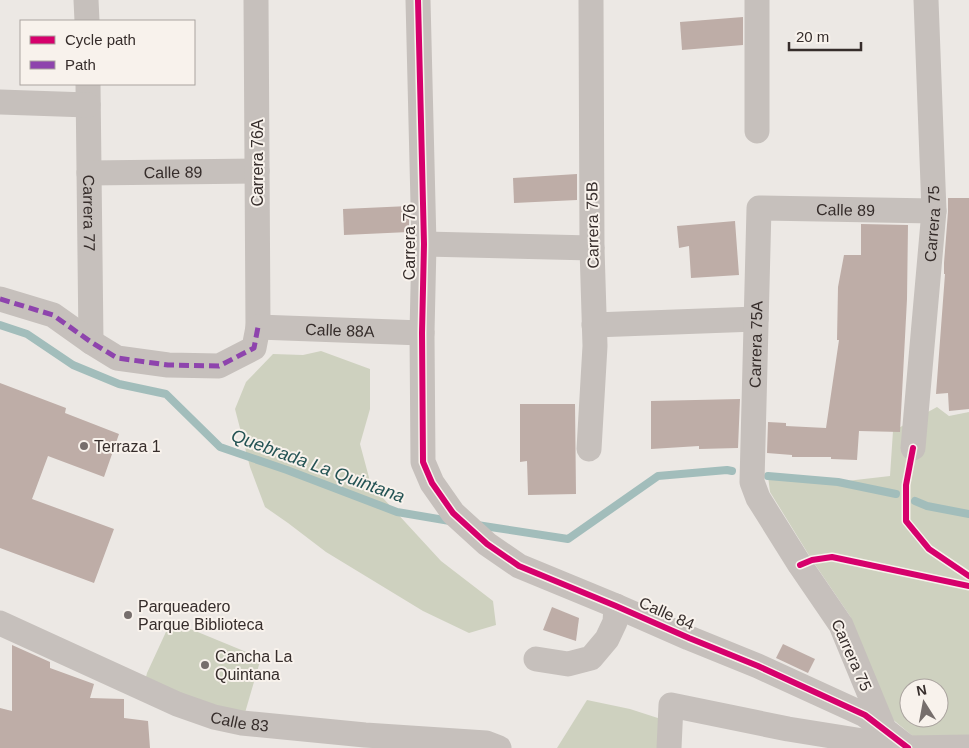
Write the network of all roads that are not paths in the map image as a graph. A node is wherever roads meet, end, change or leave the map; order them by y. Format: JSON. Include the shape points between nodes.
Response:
{"nodes":[{"id":1,"x":86,"y":0,"type":"edge"},
{"id":2,"x":256,"y":0,"type":"edge"},
{"id":3,"x":418,"y":0,"type":"edge"},
{"id":4,"x":591,"y":0,"type":"edge"},
{"id":5,"x":756,"y":0,"type":"edge"},
{"id":6,"x":926,"y":0,"type":"edge"},
{"id":7,"x":87,"y":20,"type":"edge"},
{"id":8,"x":88,"y":94,"type":"edge"},
{"id":9,"x":0,"y":102,"type":"edge"},
{"id":10,"x":757,"y":131,"type":"dead end"},
{"id":11,"x":257,"y":171,"type":"junction"},
{"id":12,"x":89,"y":173,"type":"junction"},
{"id":13,"x":759,"y":208,"type":"joint"},
{"id":14,"x":934,"y":211,"type":"junction"},
{"id":15,"x":424,"y":244,"type":"junction"},
{"id":16,"x":592,"y":248,"type":"junction"},
{"id":17,"x":0,"y":299,"type":"edge"},
{"id":18,"x":756,"y":319,"type":"junction"},
{"id":19,"x":594,"y":325,"type":"junction"},
{"id":20,"x":258,"y":327,"type":"junction"},
{"id":21,"x":422,"y":333,"type":"junction"},
{"id":22,"x":91,"y":342,"type":"junction"},
{"id":23,"x":913,"y":448,"type":"dead end"},
{"id":24,"x":589,"y":449,"type":"dead end"},
{"id":25,"x":752,"y":482,"type":"joint"},
{"id":26,"x":432,"y":483,"type":"joint"},
{"id":27,"x":616,"y":606,"type":"junction"},
{"id":28,"x":0,"y":623,"type":"edge"},
{"id":29,"x":536,"y":659,"type":"dead end"},
{"id":30,"x":884,"y":729,"type":"junction"},
{"id":31,"x":364,"y":741,"type":"edge"},
{"id":32,"x":969,"y":746,"type":"edge"},
{"id":33,"x":499,"y":748,"type":"edge"},
{"id":34,"x":669,"y":748,"type":"edge"},
{"id":35,"x":908,"y":748,"type":"edge"}],
"edges":[{"from":1,"to":7,"type":"street"},
{"from":2,"to":11,"type":"street","name":"Carrera 76A"},
{"from":3,"to":15,"type":"street","name":"Carrera 76"},
{"from":4,"to":16,"type":"street","name":"Carrera 75B"},
{"from":5,"to":10,"type":"street"},
{"from":6,"to":14,"type":"street","name":"Carrera 75"},
{"from":8,"to":9,"type":"street"},
{"from":8,"to":12,"type":"street","name":"Carrera 77"},
{"from":11,"to":12,"type":"street","name":"Calle 89"},
{"from":11,"to":20,"type":"street","name":"Carrera 76A"},
{"from":12,"to":22,"type":"street","name":"Carrera 77"},
{"from":13,"to":14,"type":"street","name":"Calle 89"},
{"from":13,"to":18,"type":"street","name":"Carrera 75A"},
{"from":14,"to":23,"type":"street","name":"Carrera 75"},
{"from":15,"to":16,"type":"street"},
{"from":15,"to":21,"type":"street","name":"Carrera 76"},
{"from":16,"to":19,"type":"street","name":"Carrera 75B"},
{"from":17,"to":22,"type":"street","via":[[53,315]]},
{"from":18,"to":19,"type":"street"},
{"from":18,"to":25,"type":"street","name":"Carrera 75A"},
{"from":19,"to":24,"type":"street","name":"Carrera 75B"},
{"from":20,"to":21,"type":"street","name":"Calle 88A"},
{"from":20,"to":22,"type":"street","name":"Carrera 76A","via":[[254,348],[219,366],[168,365],[117,358]]},
{"from":21,"to":26,"type":"street","name":"Carrera 76","via":[[423,462]]},
{"from":25,"to":30,"type":"street","name":"Carrera 75","via":[[758,498],[841,625]]},
{"from":26,"to":27,"type":"street","name":"Calle 84","via":[[453,513],[519,566]]},
{"from":27,"to":29,"type":"street","via":[[615,622],[607,639],[591,658],[568,664]]},
{"from":27,"to":30,"type":"street","name":"Calle 84","via":[[865,715]]},
{"from":28,"to":31,"type":"street","name":"Calle 83","via":[[177,704],[214,717]]},
{"from":30,"to":35,"type":"street","name":"Calle 84"},
{"from":31,"to":33,"type":"street","name":"Calle 83","via":[[486,743]]},
{"from":32,"to":35,"type":"street"},
{"from":34,"to":35,"type":"street","via":[[671,705],[788,729]]}]}
